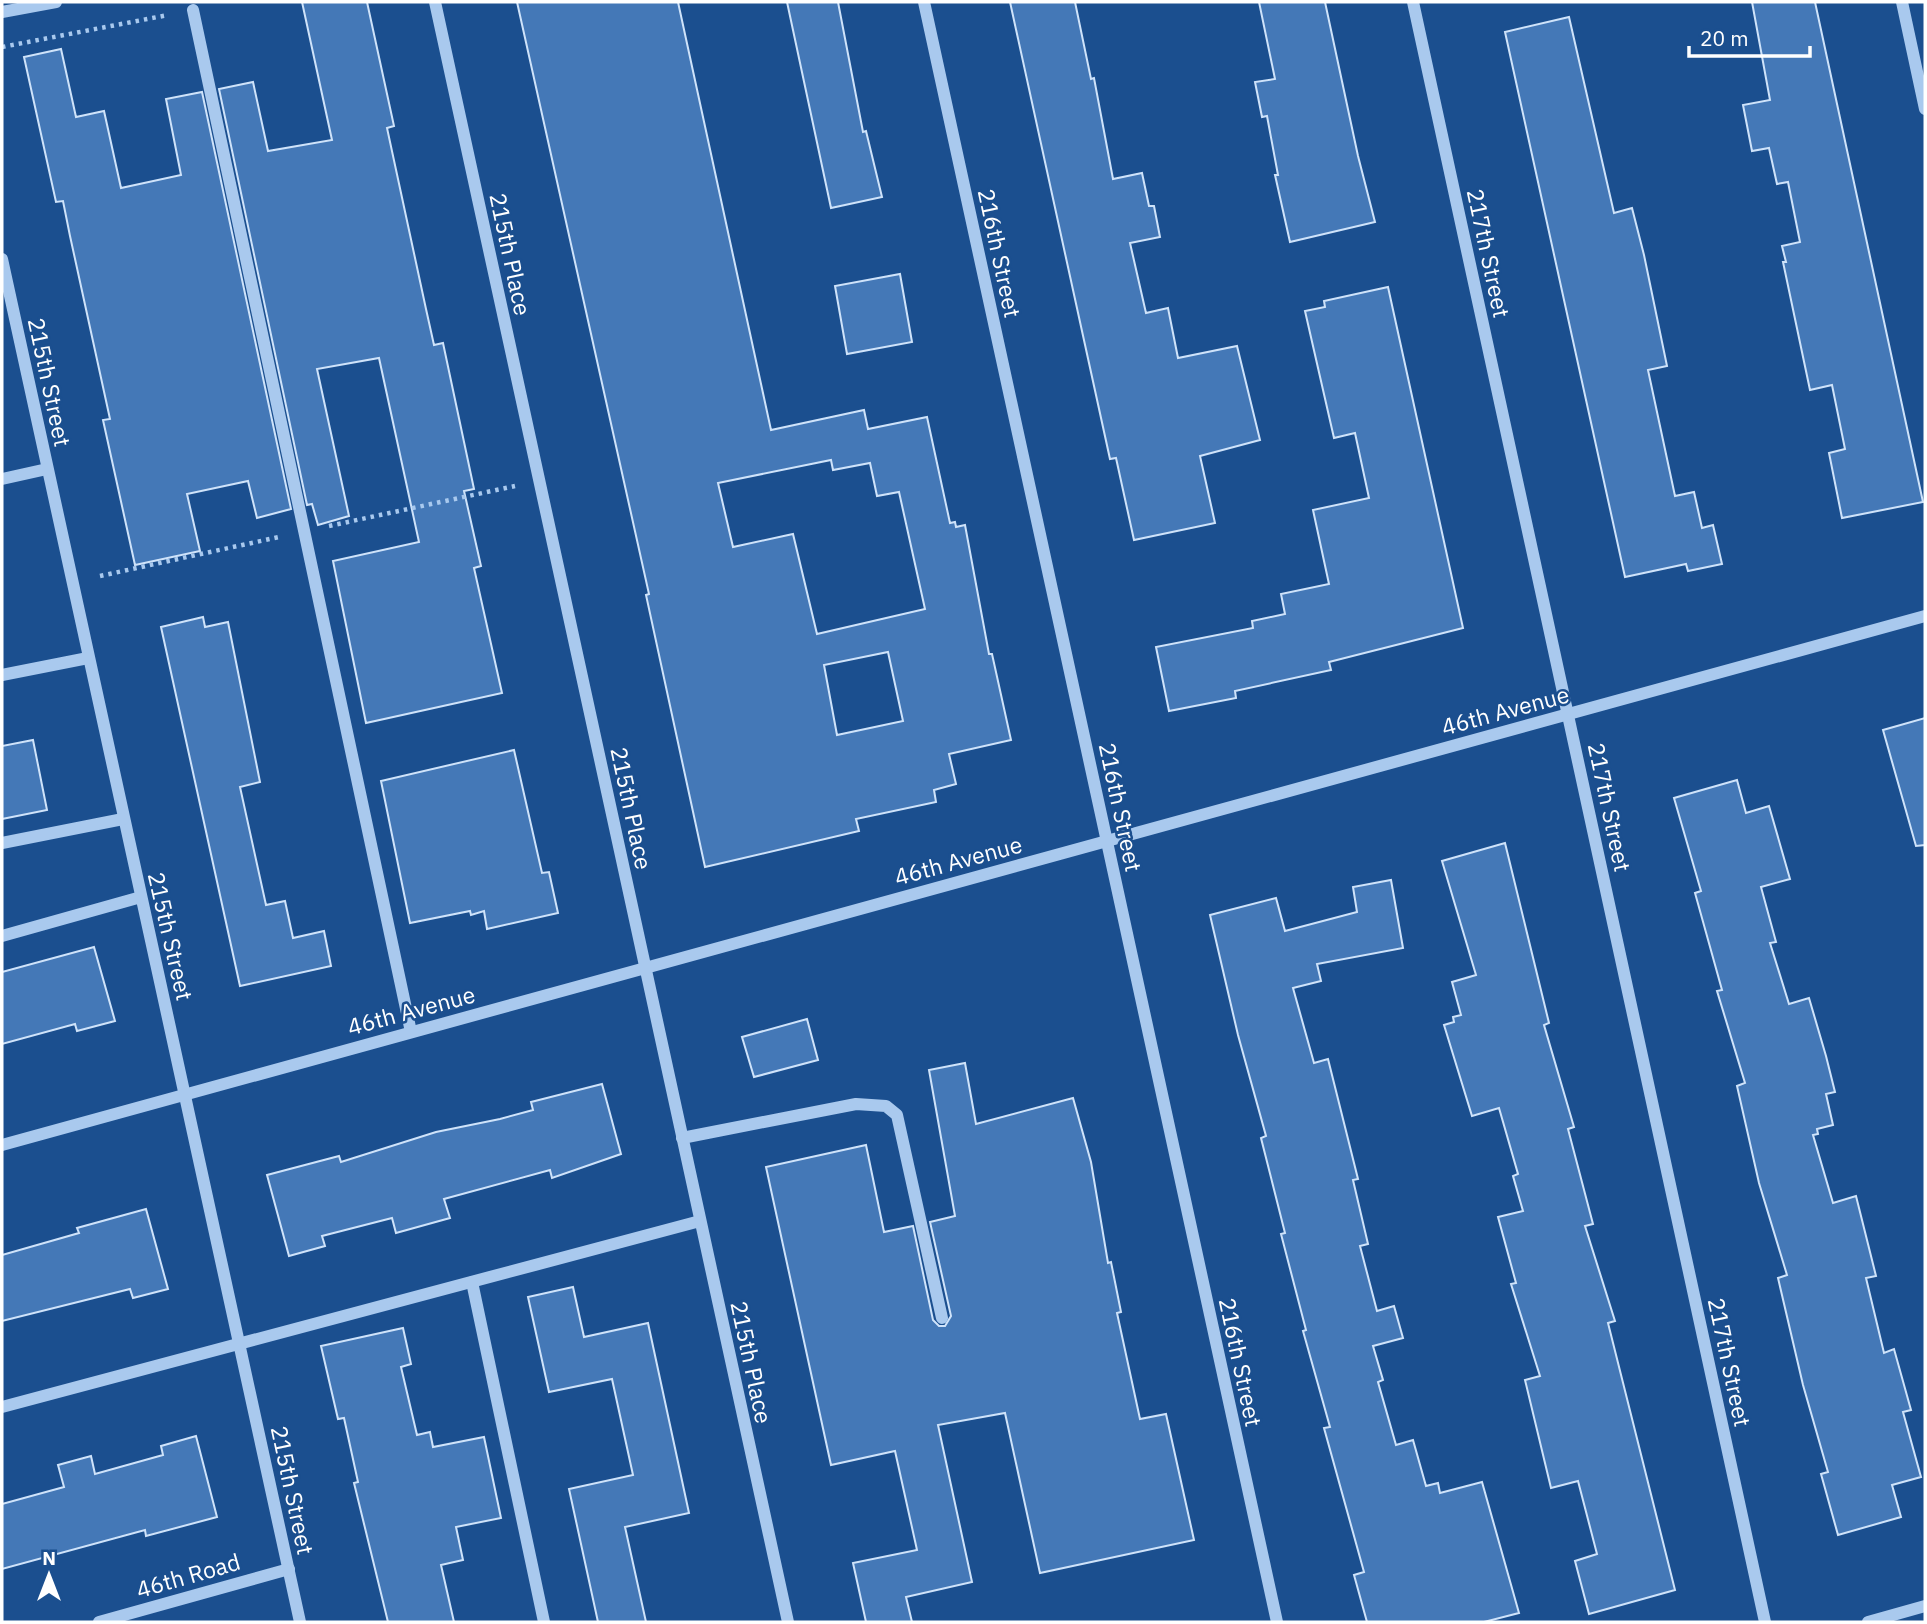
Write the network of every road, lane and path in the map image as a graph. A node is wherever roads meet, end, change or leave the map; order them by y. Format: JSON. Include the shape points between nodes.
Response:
{"nodes":[{"id":1,"x":56,"y":2,"type":"edge"},
{"id":2,"x":435,"y":2,"type":"edge"},
{"id":3,"x":924,"y":2,"type":"edge"},
{"id":4,"x":1413,"y":2,"type":"edge"},
{"id":5,"x":1902,"y":2,"type":"edge"},
{"id":6,"x":193,"y":10,"type":"joint"},
{"id":7,"x":2,"y":12,"type":"edge"},
{"id":8,"x":2,"y":47,"type":"edge"},
{"id":9,"x":1925,"y":109,"type":"edge"},
{"id":10,"x":2,"y":259,"type":"edge"},
{"id":11,"x":47,"y":469,"type":"junction"},
{"id":12,"x":2,"y":479,"type":"edge"},
{"id":13,"x":1925,"y":616,"type":"edge"},
{"id":14,"x":88,"y":658,"type":"junction"},
{"id":15,"x":2,"y":675,"type":"edge"},
{"id":16,"x":1569,"y":715,"type":"junction"},
{"id":17,"x":123,"y":819,"type":"junction"},
{"id":18,"x":1107,"y":841,"type":"junction"},
{"id":19,"x":2,"y":843,"type":"edge"},
{"id":20,"x":141,"y":897,"type":"junction"},
{"id":21,"x":2,"y":936,"type":"edge"},
{"id":22,"x":645,"y":968,"type":"junction"},
{"id":23,"x":411,"y":1032,"type":"junction"},
{"id":24,"x":185,"y":1095,"type":"junction"},
{"id":25,"x":682,"y":1138,"type":"junction"},
{"id":26,"x":2,"y":1145,"type":"edge"},
{"id":27,"x":700,"y":1222,"type":"junction"},
{"id":28,"x":472,"y":1282,"type":"junction"},
{"id":29,"x":942,"y":1318,"type":"dead end"},
{"id":30,"x":240,"y":1344,"type":"junction"},
{"id":31,"x":2,"y":1407,"type":"edge"},
{"id":32,"x":289,"y":1569,"type":"junction"},
{"id":33,"x":1925,"y":1606,"type":"edge"},
{"id":34,"x":99,"y":1622,"type":"edge"},
{"id":35,"x":300,"y":1622,"type":"edge"},
{"id":36,"x":544,"y":1622,"type":"edge"},
{"id":37,"x":788,"y":1622,"type":"edge"},
{"id":38,"x":1277,"y":1622,"type":"edge"},
{"id":39,"x":1765,"y":1622,"type":"edge"},
{"id":40,"x":1868,"y":1622,"type":"edge"}],
"edges":[{"from":1,"to":7,"type":"street"},
{"from":2,"to":22,"type":"street","name":"215th Place"},
{"from":3,"to":18,"type":"street","name":"216th Street"},
{"from":4,"to":16,"type":"street","name":"217th Street"},
{"from":5,"to":9,"type":"street"},
{"from":6,"to":8,"type":"path"},
{"from":6,"to":23,"type":"street"},
{"from":10,"to":11,"type":"street","name":"215th Street"},
{"from":11,"to":12,"type":"street"},
{"from":11,"to":14,"type":"street","name":"215th Street"},
{"from":13,"to":16,"type":"street","name":"46th Avenue"},
{"from":14,"to":15,"type":"street"},
{"from":14,"to":17,"type":"street","name":"215th Street"},
{"from":16,"to":18,"type":"street","name":"46th Avenue"},
{"from":16,"to":39,"type":"street","name":"217th Street"},
{"from":17,"to":19,"type":"street"},
{"from":17,"to":20,"type":"street","name":"215th Street"},
{"from":18,"to":22,"type":"street","name":"46th Avenue"},
{"from":18,"to":38,"type":"street","name":"216th Street"},
{"from":20,"to":21,"type":"street"},
{"from":20,"to":24,"type":"street","name":"215th Street"},
{"from":22,"to":23,"type":"street","name":"46th Avenue"},
{"from":22,"to":25,"type":"street","name":"215th Place"},
{"from":23,"to":24,"type":"street","name":"46th Avenue"},
{"from":24,"to":26,"type":"street","name":"46th Avenue"},
{"from":24,"to":30,"type":"street","name":"215th Street"},
{"from":25,"to":27,"type":"street","name":"215th Place"},
{"from":25,"to":29,"type":"street","via":[[856,1104],[886,1106],[897,1115]]},
{"from":27,"to":28,"type":"street"},
{"from":27,"to":37,"type":"street","name":"215th Place"},
{"from":28,"to":30,"type":"street"},
{"from":28,"to":36,"type":"street"},
{"from":30,"to":31,"type":"street"},
{"from":30,"to":32,"type":"street","name":"215th Street"},
{"from":32,"to":34,"type":"street","name":"46th Road"},
{"from":32,"to":35,"type":"street","name":"215th Street"},
{"from":33,"to":40,"type":"street"}]}
